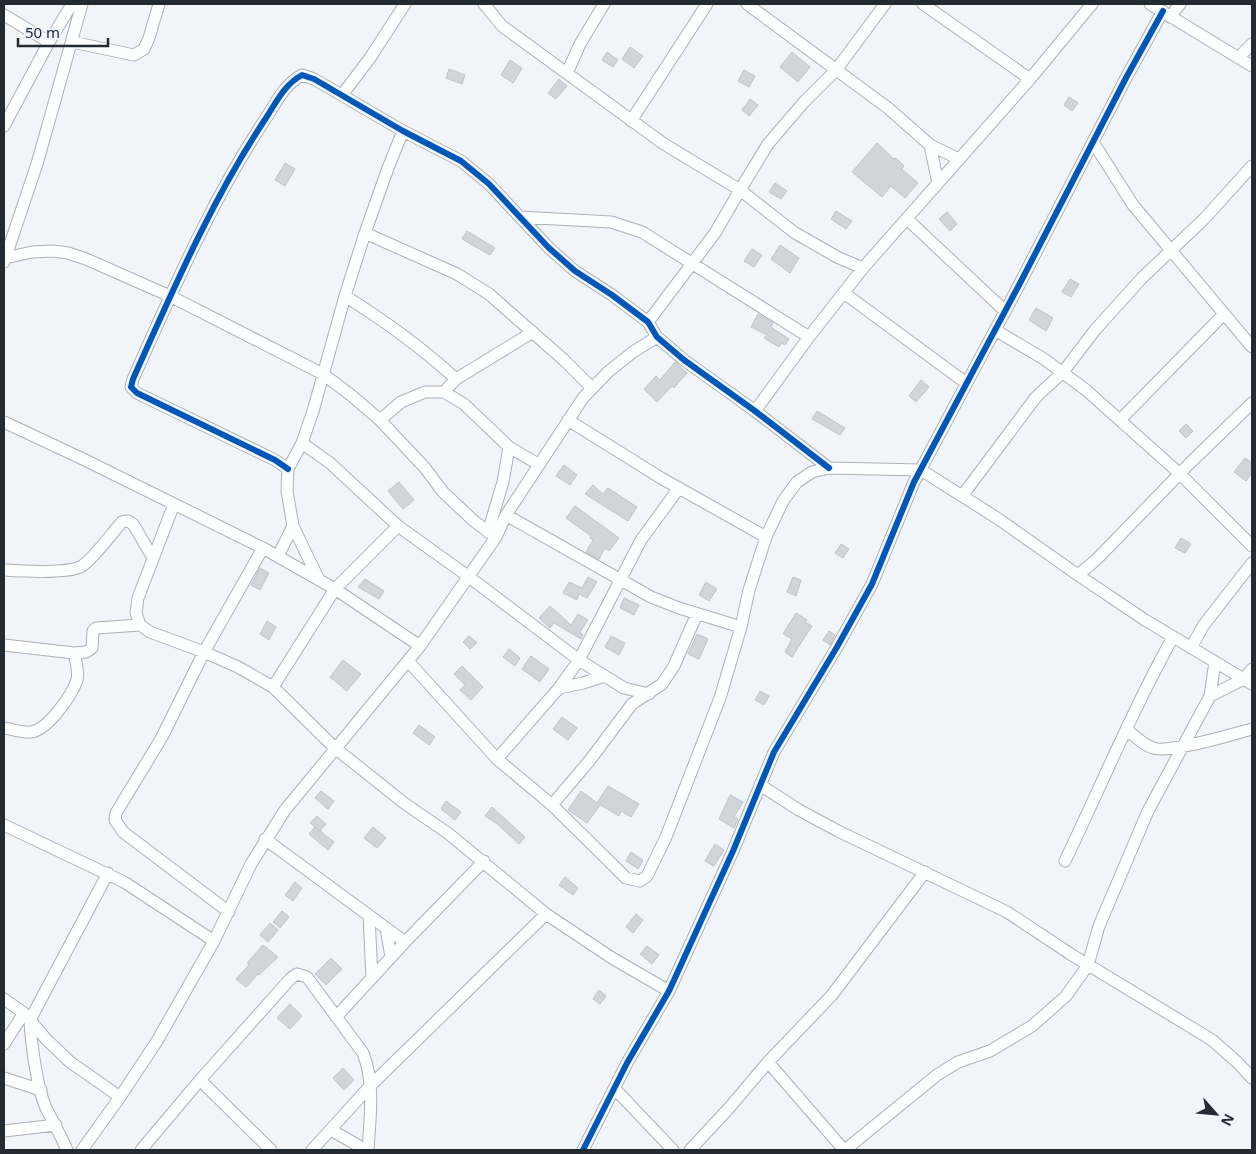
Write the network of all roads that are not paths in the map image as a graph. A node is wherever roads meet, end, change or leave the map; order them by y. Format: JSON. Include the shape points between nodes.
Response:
{"nodes":[{"id":1,"x":72,"y":4,"type":"edge"},
{"id":2,"x":82,"y":4,"type":"edge"},
{"id":3,"x":160,"y":4,"type":"edge"},
{"id":4,"x":405,"y":4,"type":"edge"},
{"id":5,"x":484,"y":4,"type":"edge"},
{"id":6,"x":604,"y":4,"type":"edge"},
{"id":7,"x":707,"y":4,"type":"edge"},
{"id":8,"x":747,"y":4,"type":"edge"},
{"id":9,"x":886,"y":4,"type":"edge"},
{"id":10,"x":923,"y":4,"type":"edge"},
{"id":11,"x":1092,"y":4,"type":"edge"},
{"id":12,"x":1150,"y":4,"type":"edge"},
{"id":13,"x":1180,"y":4,"type":"edge"},
{"id":14,"x":1166,"y":14,"type":"junction"},
{"id":15,"x":4,"y":15,"type":"edge"},
{"id":16,"x":49,"y":42,"type":"junction"},
{"id":17,"x":72,"y":42,"type":"junction"},
{"id":18,"x":1252,"y":44,"type":"edge"},
{"id":19,"x":1239,"y":57,"type":"junction"},
{"id":20,"x":1252,"y":66,"type":"edge"},
{"id":21,"x":836,"y":70,"type":"junction"},
{"id":22,"x":567,"y":74,"type":"junction"},
{"id":23,"x":1030,"y":79,"type":"junction"},
{"id":24,"x":342,"y":95,"type":"junction"},
{"id":25,"x":631,"y":120,"type":"junction"},
{"id":26,"x":4,"y":126,"type":"edge"},
{"id":27,"x":403,"y":131,"type":"junction"},
{"id":28,"x":1093,"y":142,"type":"junction"},
{"id":29,"x":930,"y":145,"type":"junction"},
{"id":30,"x":958,"y":159,"type":"junction"},
{"id":31,"x":1252,"y":166,"type":"edge"},
{"id":32,"x":938,"y":183,"type":"junction"},
{"id":33,"x":740,"y":190,"type":"junction"},
{"id":34,"x":520,"y":217,"type":"junction"},
{"id":35,"x":907,"y":219,"type":"junction"},
{"id":36,"x":365,"y":233,"type":"junction"},
{"id":37,"x":1170,"y":250,"type":"junction"},
{"id":38,"x":4,"y":260,"type":"edge"},
{"id":39,"x":693,"y":264,"type":"junction"},
{"id":40,"x":863,"y":268,"type":"junction"},
{"id":41,"x":844,"y":293,"type":"junction"},
{"id":42,"x":170,"y":296,"type":"junction"},
{"id":43,"x":345,"y":296,"type":"junction"},
{"id":44,"x":1005,"y":311,"type":"junction"},
{"id":45,"x":1224,"y":314,"type":"junction"},
{"id":46,"x":648,"y":322,"type":"junction"},
{"id":47,"x":994,"y":330,"type":"junction"},
{"id":48,"x":533,"y":332,"type":"junction"},
{"id":49,"x":657,"y":337,"type":"junction"},
{"id":50,"x":809,"y":338,"type":"junction"},
{"id":51,"x":1252,"y":347,"type":"edge"},
{"id":52,"x":1063,"y":372,"type":"junction"},
{"id":53,"x":323,"y":374,"type":"junction"},
{"id":54,"x":456,"y":379,"type":"junction"},
{"id":55,"x":966,"y":383,"type":"junction"},
{"id":56,"x":592,"y":388,"type":"junction"},
{"id":57,"x":444,"y":392,"type":"junction"},
{"id":58,"x":1252,"y":403,"type":"edge"},
{"id":59,"x":755,"y":411,"type":"junction"},
{"id":60,"x":380,"y":420,"type":"junction"},
{"id":61,"x":568,"y":420,"type":"junction"},
{"id":62,"x":1120,"y":420,"type":"junction"},
{"id":63,"x":4,"y":422,"type":"edge"},
{"id":64,"x":302,"y":443,"type":"junction"},
{"id":65,"x":508,"y":447,"type":"junction"},
{"id":66,"x":538,"y":464,"type":"junction"},
{"id":67,"x":288,"y":468,"type":"junction"},
{"id":68,"x":829,"y":468,"type":"junction"},
{"id":69,"x":921,"y":470,"type":"junction"},
{"id":70,"x":1179,"y":473,"type":"junction"},
{"id":71,"x":679,"y":488,"type":"junction"},
{"id":72,"x":962,"y":496,"type":"junction"},
{"id":73,"x":174,"y":504,"type":"junction"},
{"id":74,"x":506,"y":516,"type":"junction"},
{"id":75,"x":293,"y":526,"type":"junction"},
{"id":76,"x":398,"y":526,"type":"junction"},
{"id":77,"x":492,"y":534,"type":"junction"},
{"id":78,"x":766,"y":537,"type":"junction"},
{"id":79,"x":1252,"y":546,"type":"edge"},
{"id":80,"x":263,"y":548,"type":"junction"},
{"id":81,"x":278,"y":556,"type":"junction"},
{"id":82,"x":154,"y":558,"type":"junction"},
{"id":83,"x":1252,"y":563,"type":"edge"},
{"id":84,"x":4,"y":570,"type":"edge"},
{"id":85,"x":1078,"y":576,"type":"junction"},
{"id":86,"x":469,"y":577,"type":"junction"},
{"id":87,"x":620,"y":579,"type":"junction"},
{"id":88,"x":319,"y":580,"type":"junction"},
{"id":89,"x":336,"y":589,"type":"junction"},
{"id":90,"x":697,"y":614,"type":"junction"},
{"id":91,"x":140,"y":625,"type":"junction"},
{"id":92,"x":740,"y":627,"type":"junction"},
{"id":93,"x":1173,"y":637,"type":"junction"},
{"id":94,"x":4,"y":645,"type":"edge"},
{"id":95,"x":420,"y":646,"type":"junction"},
{"id":96,"x":1192,"y":648,"type":"junction"},
{"id":97,"x":204,"y":652,"type":"junction"},
{"id":98,"x":74,"y":653,"type":"junction"},
{"id":99,"x":579,"y":660,"type":"junction"},
{"id":100,"x":408,"y":661,"type":"junction"},
{"id":101,"x":1215,"y":662,"type":"junction"},
{"id":102,"x":1252,"y":669,"type":"edge"},
{"id":103,"x":605,"y":676,"type":"junction"},
{"id":104,"x":1248,"y":681,"type":"edge"},
{"id":105,"x":273,"y":687,"type":"junction"},
{"id":106,"x":559,"y":688,"type":"junction"},
{"id":107,"x":624,"y":688,"type":"junction"},
{"id":108,"x":649,"y":694,"type":"junction"},
{"id":109,"x":1210,"y":696,"type":"junction"},
{"id":110,"x":632,"y":704,"type":"junction"},
{"id":111,"x":4,"y":728,"type":"edge"},
{"id":112,"x":1252,"y":729,"type":"edge"},
{"id":113,"x":1127,"y":730,"type":"junction"},
{"id":114,"x":1182,"y":746,"type":"junction"},
{"id":115,"x":335,"y":748,"type":"junction"},
{"id":116,"x":497,"y":759,"type":"junction"},
{"id":117,"x":760,"y":785,"type":"junction"},
{"id":118,"x":552,"y":806,"type":"junction"},
{"id":119,"x":4,"y":825,"type":"edge"},
{"id":120,"x":265,"y":839,"type":"junction"},
{"id":121,"x":484,"y":861,"type":"junction"},
{"id":122,"x":1065,"y":861,"type":"dead end"},
{"id":123,"x":925,"y":872,"type":"junction"},
{"id":124,"x":108,"y":874,"type":"junction"},
{"id":125,"x":229,"y":912,"type":"junction"},
{"id":126,"x":546,"y":914,"type":"junction"},
{"id":127,"x":369,"y":916,"type":"junction"},
{"id":128,"x":386,"y":928,"type":"junction"},
{"id":129,"x":214,"y":941,"type":"junction"},
{"id":130,"x":405,"y":942,"type":"junction"},
{"id":131,"x":392,"y":957,"type":"junction"},
{"id":132,"x":1088,"y":965,"type":"junction"},
{"id":133,"x":372,"y":978,"type":"junction"},
{"id":134,"x":669,"y":991,"type":"junction"},
{"id":135,"x":4,"y":1000,"type":"edge"},
{"id":136,"x":27,"y":1017,"type":"junction"},
{"id":137,"x":336,"y":1017,"type":"junction"},
{"id":138,"x":4,"y":1044,"type":"edge"},
{"id":139,"x":768,"y":1062,"type":"junction"},
{"id":140,"x":4,"y":1078,"type":"edge"},
{"id":141,"x":1252,"y":1078,"type":"edge"},
{"id":142,"x":200,"y":1080,"type":"junction"},
{"id":143,"x":371,"y":1085,"type":"junction"},
{"id":144,"x":614,"y":1088,"type":"junction"},
{"id":145,"x":41,"y":1090,"type":"junction"},
{"id":146,"x":120,"y":1097,"type":"junction"},
{"id":147,"x":56,"y":1125,"type":"junction"},
{"id":148,"x":331,"y":1130,"type":"junction"},
{"id":149,"x":4,"y":1131,"type":"edge"},
{"id":150,"x":67,"y":1150,"type":"edge"},
{"id":151,"x":82,"y":1150,"type":"edge"},
{"id":152,"x":141,"y":1150,"type":"edge"},
{"id":153,"x":271,"y":1150,"type":"edge"},
{"id":154,"x":312,"y":1150,"type":"edge"},
{"id":155,"x":367,"y":1150,"type":"edge"},
{"id":156,"x":583,"y":1150,"type":"edge"},
{"id":157,"x":673,"y":1150,"type":"edge"},
{"id":158,"x":690,"y":1150,"type":"edge"},
{"id":159,"x":844,"y":1150,"type":"edge"}],
"edges":[{"from":1,"to":16,"type":"street"},
{"from":2,"to":17,"type":"street"},
{"from":3,"to":17,"type":"street","via":[[144,49],[134,55]]},
{"from":4,"to":24,"type":"street"},
{"from":5,"to":22,"type":"street","via":[[502,26]]},
{"from":6,"to":22,"type":"street","via":[[580,44]]},
{"from":7,"to":25,"type":"street"},
{"from":8,"to":21,"type":"street"},
{"from":9,"to":21,"type":"street"},
{"from":10,"to":23,"type":"street"},
{"from":11,"to":23,"type":"street"},
{"from":12,"to":14,"type":"street"},
{"from":13,"to":14,"type":"street"},
{"from":14,"to":19,"type":"street"},
{"from":14,"to":28,"type":"street"},
{"from":15,"to":16,"type":"street"},
{"from":16,"to":26,"type":"street"},
{"from":17,"to":38,"type":"street","via":[[37,164]]},
{"from":18,"to":19,"type":"street"},
{"from":19,"to":20,"type":"street"},
{"from":21,"to":29,"type":"street","via":[[888,108]]},
{"from":21,"to":33,"type":"street","via":[[768,144]]},
{"from":22,"to":25,"type":"street"},
{"from":23,"to":30,"type":"street"},
{"from":24,"to":27,"type":"street"},
{"from":24,"to":42,"type":"street","via":[[302,75],[290,82],[221,194]]},
{"from":25,"to":33,"type":"street"},
{"from":27,"to":34,"type":"street","via":[[461,161],[490,184]]},
{"from":27,"to":36,"type":"street"},
{"from":28,"to":37,"type":"street","via":[[1133,206]]},
{"from":28,"to":44,"type":"street"},
{"from":29,"to":30,"type":"street"},
{"from":29,"to":32,"type":"street"},
{"from":30,"to":32,"type":"street"},
{"from":31,"to":37,"type":"street","via":[[1204,219]]},
{"from":32,"to":35,"type":"street"},
{"from":33,"to":39,"type":"street"},
{"from":33,"to":40,"type":"street","via":[[795,233]]},
{"from":34,"to":39,"type":"street","via":[[611,222],[642,232]]},
{"from":34,"to":46,"type":"street","via":[[575,271]]},
{"from":35,"to":40,"type":"street"},
{"from":35,"to":44,"type":"street"},
{"from":36,"to":43,"type":"street"},
{"from":36,"to":48,"type":"street","via":[[457,274],[490,294]]},
{"from":37,"to":45,"type":"street"},
{"from":37,"to":52,"type":"street","via":[[1095,330]]},
{"from":38,"to":42,"type":"street","via":[[32,252],[68,253]]},
{"from":39,"to":46,"type":"street"},
{"from":39,"to":50,"type":"street"},
{"from":40,"to":41,"type":"street"},
{"from":41,"to":50,"type":"street"},
{"from":41,"to":55,"type":"street"},
{"from":42,"to":53,"type":"street"},
{"from":42,"to":67,"type":"street","via":[[131,387],[137,393]]},
{"from":43,"to":53,"type":"street"},
{"from":43,"to":54,"type":"street","via":[[388,323]]},
{"from":44,"to":47,"type":"street"},
{"from":45,"to":51,"type":"street"},
{"from":45,"to":62,"type":"street"},
{"from":46,"to":49,"type":"street"},
{"from":47,"to":52,"type":"street"},
{"from":47,"to":55,"type":"street"},
{"from":48,"to":54,"type":"street"},
{"from":48,"to":56,"type":"street"},
{"from":49,"to":56,"type":"street","via":[[633,352]]},
{"from":49,"to":59,"type":"street"},
{"from":50,"to":59,"type":"street"},
{"from":52,"to":62,"type":"street"},
{"from":52,"to":72,"type":"street","via":[[1036,397]]},
{"from":53,"to":60,"type":"street"},
{"from":53,"to":64,"type":"street"},
{"from":54,"to":57,"type":"street"},
{"from":55,"to":69,"type":"street"},
{"from":56,"to":61,"type":"street"},
{"from":57,"to":60,"type":"street","via":[[424,392],[401,402]]},
{"from":57,"to":65,"type":"street","via":[[464,404]]},
{"from":58,"to":70,"type":"street"},
{"from":59,"to":68,"type":"street"},
{"from":60,"to":77,"type":"street","via":[[443,492]]},
{"from":61,"to":66,"type":"street"},
{"from":61,"to":71,"type":"street"},
{"from":62,"to":70,"type":"street"},
{"from":63,"to":73,"type":"street"},
{"from":64,"to":67,"type":"street"},
{"from":64,"to":76,"type":"street","via":[[330,463]]},
{"from":65,"to":66,"type":"street"},
{"from":65,"to":77,"type":"street"},
{"from":66,"to":74,"type":"street"},
{"from":67,"to":75,"type":"street","via":[[287,491]]},
{"from":68,"to":69,"type":"street"},
{"from":68,"to":78,"type":"street","via":[[812,472],[797,482]]},
{"from":69,"to":72,"type":"street"},
{"from":69,"to":117,"type":"street","via":[[872,584],[774,752]]},
{"from":70,"to":79,"type":"street"},
{"from":70,"to":85,"type":"street"},
{"from":71,"to":78,"type":"street"},
{"from":71,"to":87,"type":"street","via":[[641,540]]},
{"from":72,"to":85,"type":"street"},
{"from":73,"to":80,"type":"street"},
{"from":73,"to":82,"type":"street"},
{"from":74,"to":77,"type":"street"},
{"from":74,"to":87,"type":"street"},
{"from":75,"to":81,"type":"street"},
{"from":75,"to":88,"type":"street"},
{"from":76,"to":86,"type":"street"},
{"from":76,"to":89,"type":"street"},
{"from":77,"to":86,"type":"street"},
{"from":78,"to":92,"type":"street"},
{"from":80,"to":81,"type":"street"},
{"from":80,"to":97,"type":"street"},
{"from":81,"to":88,"type":"street"},
{"from":82,"to":84,"type":"street","via":[[128,521],[122,522],[82,566]]},
{"from":82,"to":91,"type":"street","via":[[138,598],[136,613]]},
{"from":83,"to":96,"type":"street","via":[[1203,626]]},
{"from":85,"to":93,"type":"street"},
{"from":86,"to":95,"type":"street"},
{"from":86,"to":99,"type":"street"},
{"from":87,"to":90,"type":"street","via":[[651,596]]},
{"from":87,"to":99,"type":"street"},
{"from":88,"to":89,"type":"street"},
{"from":89,"to":95,"type":"street"},
{"from":89,"to":105,"type":"street"},
{"from":90,"to":92,"type":"street"},
{"from":90,"to":108,"type":"street","via":[[674,666],[662,684]]},
{"from":91,"to":97,"type":"street","via":[[150,632]]},
{"from":91,"to":98,"type":"street","via":[[96,628],[92,648]]},
{"from":92,"to":118,"type":"street","via":[[720,698],[647,876],[640,881],[626,878]]},
{"from":93,"to":96,"type":"street"},
{"from":93,"to":113,"type":"street"},
{"from":94,"to":98,"type":"street"},
{"from":95,"to":100,"type":"street"},
{"from":96,"to":101,"type":"street"},
{"from":97,"to":105,"type":"street"},
{"from":97,"to":125,"type":"street","via":[[162,737],[116,813],[115,820],[123,832]]},
{"from":98,"to":111,"type":"street","via":[[77,680],[54,716],[32,732]]},
{"from":99,"to":103,"type":"street"},
{"from":99,"to":106,"type":"street"},
{"from":100,"to":115,"type":"street"},
{"from":100,"to":116,"type":"street"},
{"from":101,"to":104,"type":"street"},
{"from":101,"to":109,"type":"street"},
{"from":102,"to":104,"type":"street"},
{"from":103,"to":106,"type":"street"},
{"from":103,"to":107,"type":"street"},
{"from":104,"to":109,"type":"street"},
{"from":105,"to":115,"type":"street"},
{"from":106,"to":116,"type":"street"},
{"from":107,"to":108,"type":"street"},
{"from":107,"to":110,"type":"street"},
{"from":108,"to":110,"type":"street"},
{"from":109,"to":114,"type":"street"},
{"from":110,"to":118,"type":"street"},
{"from":112,"to":114,"type":"street"},
{"from":113,"to":114,"type":"street","via":[[1153,748],[1162,750]]},
{"from":113,"to":122,"type":"street"},
{"from":114,"to":132,"type":"street","via":[[1123,866],[1099,926]]},
{"from":115,"to":120,"type":"street"},
{"from":115,"to":121,"type":"street"},
{"from":116,"to":118,"type":"street"},
{"from":117,"to":123,"type":"street","via":[[798,810]]},
{"from":117,"to":134,"type":"street"},
{"from":119,"to":124,"type":"street"},
{"from":120,"to":125,"type":"street"},
{"from":120,"to":127,"type":"street"},
{"from":121,"to":126,"type":"street"},
{"from":121,"to":130,"type":"street"},
{"from":123,"to":132,"type":"street","via":[[1007,912]]},
{"from":123,"to":139,"type":"street","via":[[832,995]]},
{"from":124,"to":129,"type":"street"},
{"from":124,"to":136,"type":"street"},
{"from":125,"to":129,"type":"street"},
{"from":126,"to":134,"type":"street"},
{"from":126,"to":143,"type":"street"},
{"from":127,"to":128,"type":"street"},
{"from":127,"to":133,"type":"street"},
{"from":128,"to":130,"type":"street"},
{"from":128,"to":131,"type":"street"},
{"from":129,"to":146,"type":"street","via":[[157,1041]]},
{"from":130,"to":131,"type":"street"},
{"from":131,"to":133,"type":"street"},
{"from":132,"to":141,"type":"street","via":[[1212,1040]]},
{"from":132,"to":159,"type":"street","via":[[1066,996],[1032,1026],[990,1051],[958,1062]]},
{"from":133,"to":137,"type":"street"},
{"from":134,"to":144,"type":"street"},
{"from":135,"to":136,"type":"street"},
{"from":136,"to":138,"type":"street"},
{"from":136,"to":145,"type":"street"},
{"from":136,"to":146,"type":"street","via":[[70,1062]]},
{"from":137,"to":142,"type":"street","via":[[306,977],[297,974]]},
{"from":137,"to":143,"type":"street","via":[[363,1053]]},
{"from":139,"to":158,"type":"street"},
{"from":139,"to":159,"type":"street"},
{"from":140,"to":145,"type":"street"},
{"from":142,"to":152,"type":"street"},
{"from":142,"to":153,"type":"street"},
{"from":143,"to":148,"type":"street"},
{"from":143,"to":155,"type":"street"},
{"from":144,"to":156,"type":"street"},
{"from":144,"to":157,"type":"street"},
{"from":145,"to":147,"type":"street"},
{"from":146,"to":151,"type":"street"},
{"from":147,"to":149,"type":"street"},
{"from":147,"to":150,"type":"street"},
{"from":148,"to":154,"type":"street"},
{"from":148,"to":155,"type":"street"}]}
